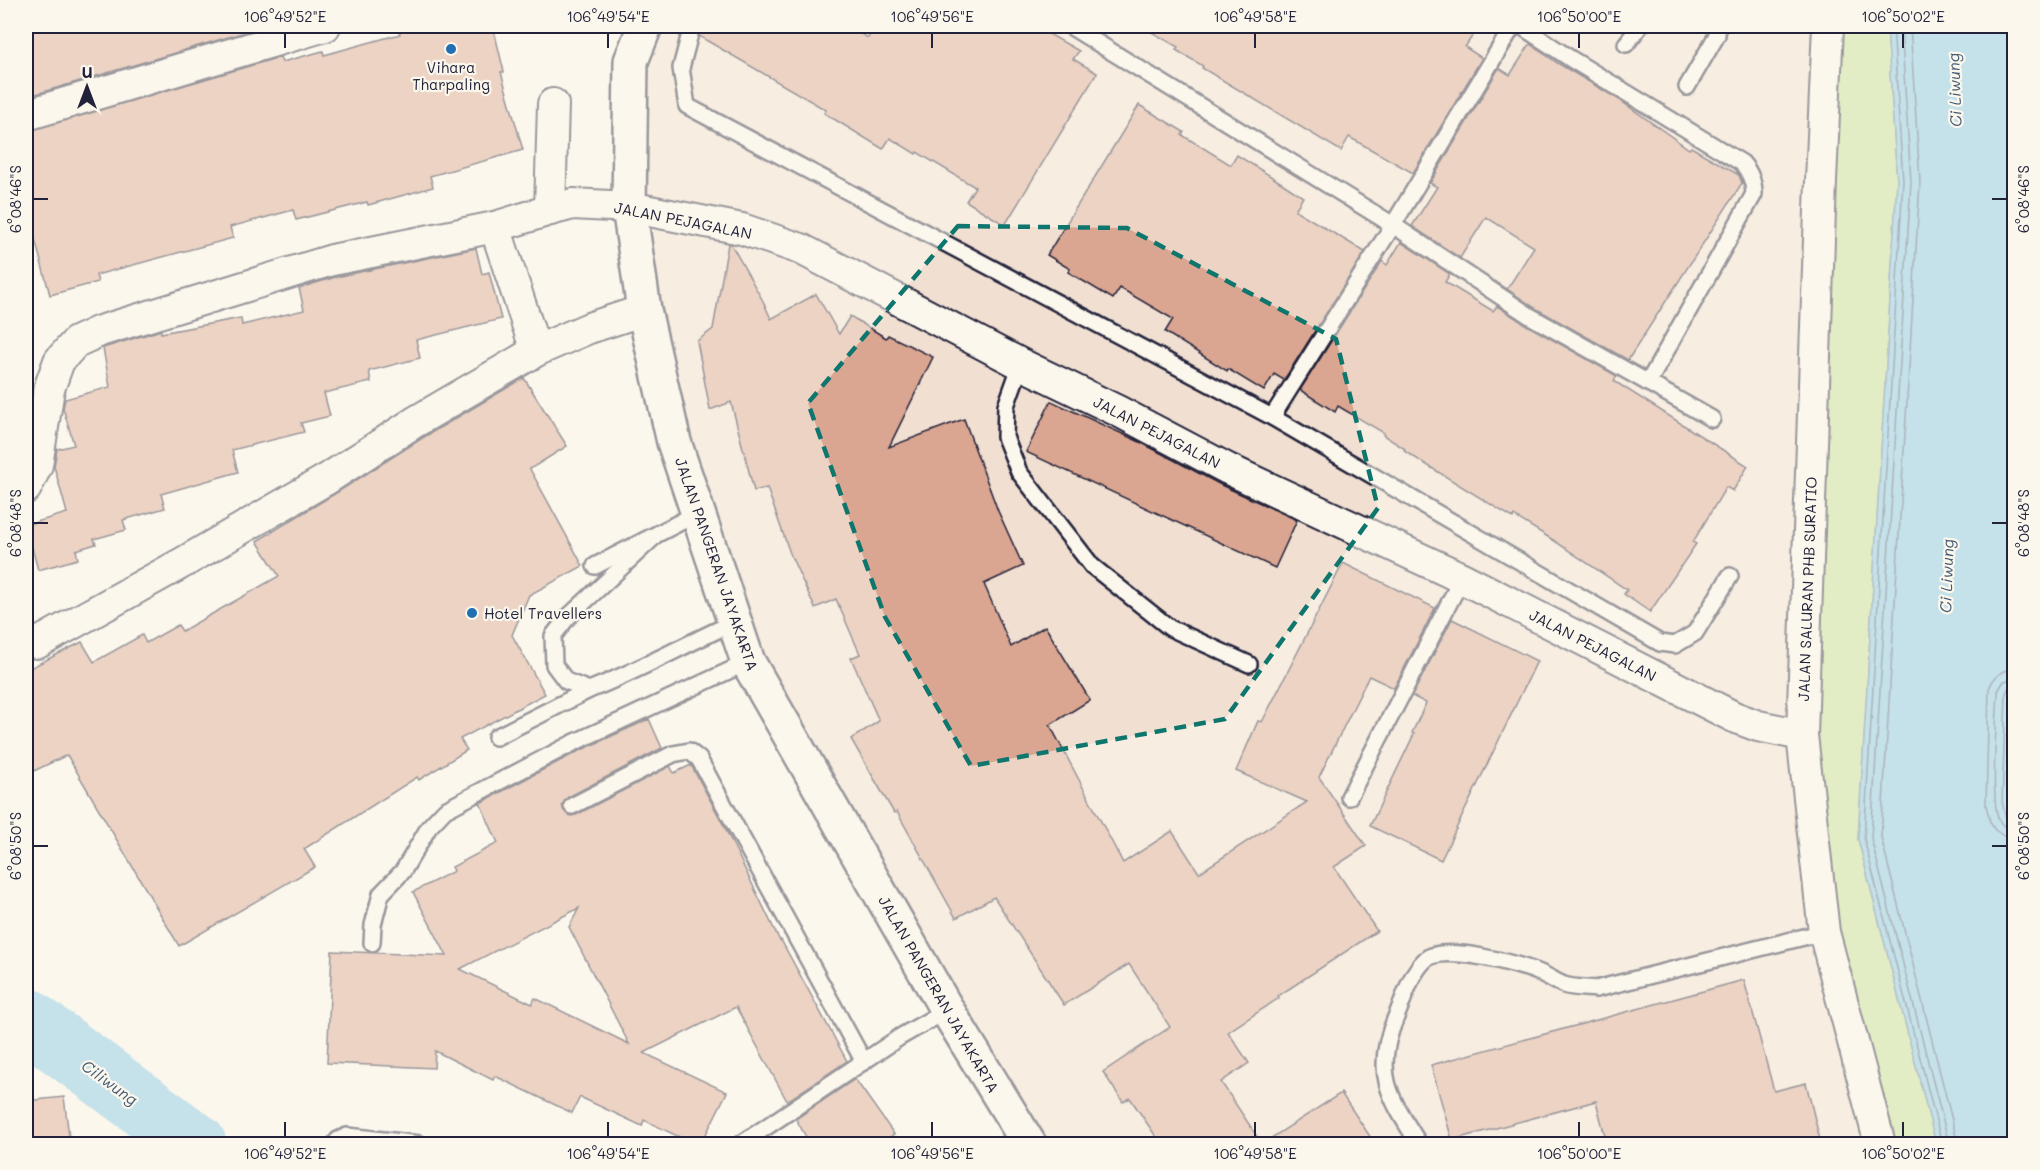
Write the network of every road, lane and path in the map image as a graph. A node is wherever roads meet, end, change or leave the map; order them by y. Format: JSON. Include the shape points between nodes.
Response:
{"nodes":[{"id":1,"x":325,"y":26,"type":"edge"},
{"id":2,"x":645,"y":26,"type":"edge"},
{"id":3,"x":692,"y":26,"type":"edge"},
{"id":4,"x":1070,"y":26,"type":"edge"},
{"id":5,"x":1513,"y":26,"type":"edge"},
{"id":6,"x":1521,"y":26,"type":"edge"},
{"id":7,"x":1640,"y":26,"type":"edge"},
{"id":8,"x":1718,"y":26,"type":"edge"},
{"id":9,"x":1828,"y":26,"type":"edge"},
{"id":10,"x":1626,"y":44,"type":"dead end"},
{"id":11,"x":1687,"y":87,"type":"dead end"},
{"id":12,"x":553,"y":104,"type":"dead end"},
{"id":13,"x":26,"y":115,"type":"edge"},
{"id":14,"x":629,"y":207,"type":"junction"},
{"id":15,"x":550,"y":210,"type":"junction"},
{"id":16,"x":1393,"y":225,"type":"junction"},
{"id":17,"x":495,"y":227,"type":"junction"},
{"id":18,"x":644,"y":310,"type":"junction"},
{"id":19,"x":536,"y":351,"type":"junction"},
{"id":20,"x":1021,"y":364,"type":"junction"},
{"id":21,"x":1648,"y":382,"type":"junction"},
{"id":22,"x":1272,"y":417,"type":"junction"},
{"id":23,"x":1712,"y":419,"type":"dead end"},
{"id":24,"x":26,"y":488,"type":"edge"},
{"id":25,"x":698,"y":513,"type":"junction"},
{"id":26,"x":653,"y":538,"type":"junction"},
{"id":27,"x":594,"y":566,"type":"dead end"},
{"id":28,"x":1730,"y":576,"type":"dead end"},
{"id":29,"x":1462,"y":578,"type":"junction"},
{"id":30,"x":735,"y":622,"type":"junction"},
{"id":31,"x":26,"y":642,"type":"edge"},
{"id":32,"x":748,"y":662,"type":"junction"},
{"id":33,"x":1249,"y":664,"type":"dead end"},
{"id":34,"x":589,"y":690,"type":"junction"},
{"id":35,"x":1802,"y":735,"type":"junction"},
{"id":36,"x":496,"y":738,"type":"dead end"},
{"id":37,"x":1349,"y":797,"type":"dead end"},
{"id":38,"x":572,"y":806,"type":"dead end"},
{"id":39,"x":1824,"y":932,"type":"junction"},
{"id":40,"x":372,"y":944,"type":"dead end"},
{"id":41,"x":947,"y":1010,"type":"junction"},
{"id":42,"x":864,"y":1062,"type":"junction"},
{"id":43,"x":335,"y":1144,"type":"edge"},
{"id":44,"x":420,"y":1144,"type":"edge"},
{"id":45,"x":741,"y":1144,"type":"edge"},
{"id":46,"x":1029,"y":1144,"type":"edge"},
{"id":47,"x":1419,"y":1144,"type":"edge"},
{"id":48,"x":1880,"y":1144,"type":"edge"}],
"edges":[{"from":1,"to":13,"type":"street"},
{"from":2,"to":14,"type":"street","name":"JALAN PANGERAN JAYAKARTA","via":[[631,61]]},
{"from":3,"to":22,"type":"lane","via":[[681,68],[687,105]]},
{"from":4,"to":16,"type":"lane"},
{"from":5,"to":16,"type":"lane"},
{"from":6,"to":21,"type":"lane","via":[[1742,163],[1754,185],[1754,194]]},
{"from":7,"to":10,"type":"lane"},
{"from":8,"to":11,"type":"lane","via":[[1718,35]]},
{"from":9,"to":35,"type":"street","name":"JALAN SALURAN PHB SURATIO"},
{"from":12,"to":15,"type":"street"},
{"from":14,"to":15,"type":"street","name":"JALAN PEJAGALAN","via":[[573,204]]},
{"from":14,"to":18,"type":"street","name":"JALAN PANGERAN JAYAKARTA"},
{"from":14,"to":20,"type":"street","name":"JALAN PEJAGALAN","via":[[742,229],[801,249]]},
{"from":15,"to":17,"type":"street","name":"JALAN PEJAGALAN"},
{"from":16,"to":21,"type":"lane","via":[[1530,316]]},
{"from":16,"to":22,"type":"lane"},
{"from":17,"to":19,"type":"street"},
{"from":17,"to":24,"type":"street","name":"JALAN PEJAGALAN","via":[[332,260],[100,331],[76,342],[59,361],[49,389],[37,465]]},
{"from":18,"to":19,"type":"street"},
{"from":18,"to":25,"type":"street","name":"JALAN PANGERAN JAYAKARTA","via":[[674,442]]},
{"from":19,"to":31,"type":"street","via":[[184,562],[38,643]]},
{"from":20,"to":29,"type":"street","name":"JALAN PEJAGALAN","via":[[1228,469]]},
{"from":20,"to":33,"type":"lane","via":[[1006,406],[1005,437],[1018,472],[1092,566],[1170,627]]},
{"from":21,"to":23,"type":"lane"},
{"from":22,"to":28,"type":"lane","via":[[1660,643],[1675,645],[1695,633]]},
{"from":25,"to":26,"type":"lane"},
{"from":25,"to":30,"type":"street","name":"JALAN PANGERAN JAYAKARTA"},
{"from":26,"to":27,"type":"lane"},
{"from":26,"to":34,"type":"lane","via":[[567,618],[553,636],[554,665],[566,681]]},
{"from":29,"to":35,"type":"street","name":"JALAN PEJAGALAN","via":[[1734,717]]},
{"from":29,"to":37,"type":"lane"},
{"from":30,"to":32,"type":"street","name":"JALAN PANGERAN JAYAKARTA"},
{"from":30,"to":34,"type":"lane"},
{"from":32,"to":40,"type":"lane","via":[[573,743],[445,810],[429,826],[403,871],[381,894]]},
{"from":32,"to":41,"type":"street","name":"JALAN PANGERAN JAYAKARTA"},
{"from":34,"to":36,"type":"lane"},
{"from":35,"to":39,"type":"street","name":"JALAN SALURAN PHB SURATIO"},
{"from":38,"to":42,"type":"lane","via":[[673,754],[689,752],[699,759]]},
{"from":39,"to":47,"type":"lane","via":[[1596,989],[1565,985],[1539,972],[1470,954],[1441,953],[1426,959],[1413,977],[1384,1058],[1384,1075],[1395,1106]]},
{"from":39,"to":48,"type":"street","name":"JALAN SALURAN PHB SURATIO"},
{"from":41,"to":42,"type":"lane"},
{"from":41,"to":46,"type":"street","name":"JALAN PANGERAN JAYAKARTA"},
{"from":42,"to":45,"type":"lane"},
{"from":43,"to":44,"type":"lane","via":[[347,1136],[357,1136]]}]}
